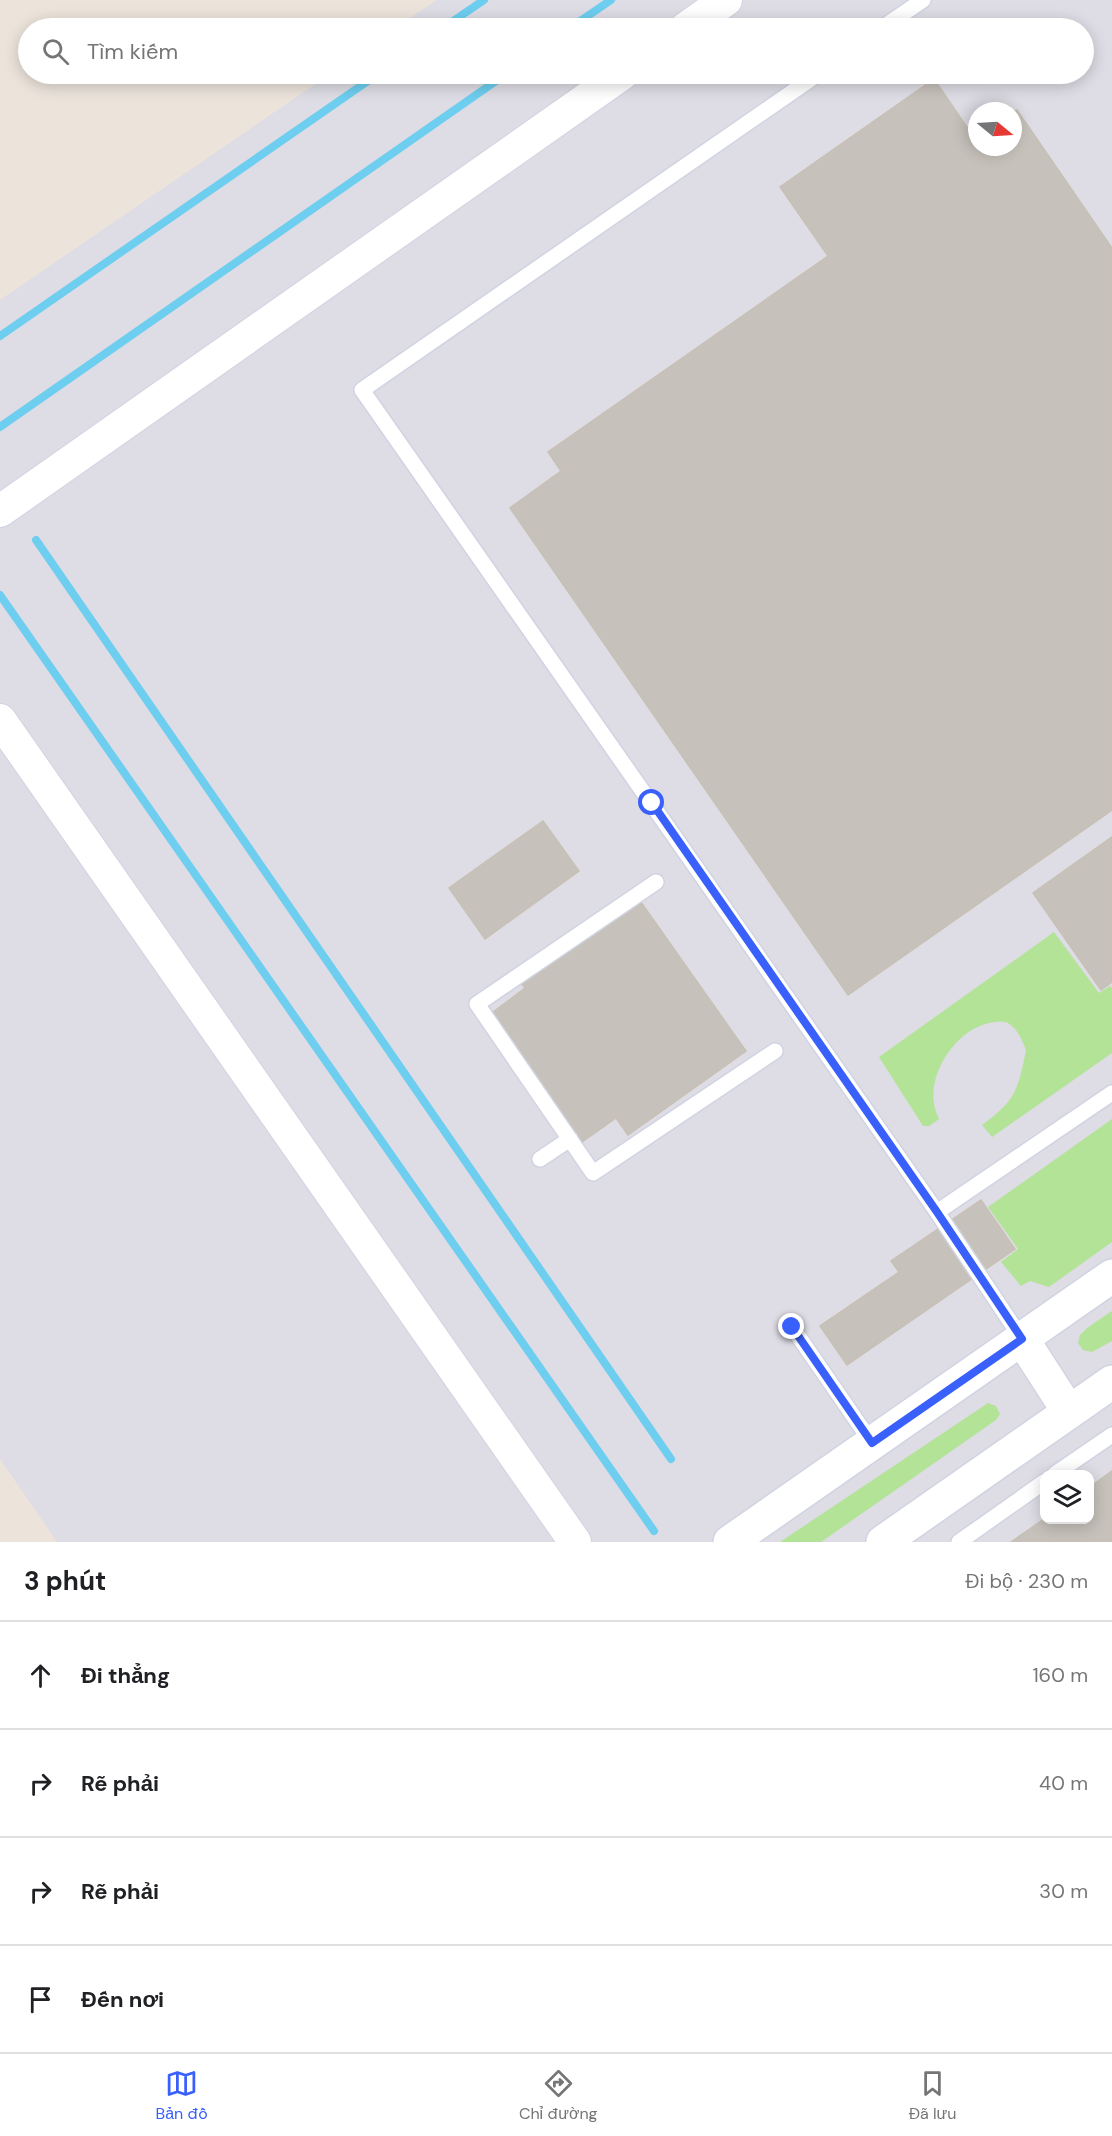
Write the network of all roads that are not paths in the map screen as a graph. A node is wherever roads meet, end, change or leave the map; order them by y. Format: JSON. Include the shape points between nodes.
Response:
{"nodes":[{"id":1,"x":726,"y":0,"type":"edge"},
{"id":2,"x":923,"y":0,"type":"edge"},
{"id":3,"x":700,"y":18,"type":"edge"},
{"id":4,"x":897,"y":18,"type":"edge"},
{"id":5,"x":608,"y":84,"type":"edge"},
{"id":6,"x":804,"y":84,"type":"edge"},
{"id":7,"x":0,"y":511,"type":"edge"},
{"id":8,"x":0,"y":720,"type":"edge"},
{"id":9,"x":656,"y":882,"type":"dead end"},
{"id":10,"x":775,"y":1051,"type":"dead end"},
{"id":11,"x":1112,"y":1093,"type":"edge"},
{"id":12,"x":570,"y":1139,"type":"junction"},
{"id":13,"x":540,"y":1159,"type":"dead end"},
{"id":14,"x":937,"y":1212,"type":"junction"},
{"id":15,"x":1112,"y":1276,"type":"edge"},
{"id":16,"x":792,"y":1327,"type":"dead end"},
{"id":17,"x":1022,"y":1339,"type":"junction"},
{"id":18,"x":1112,"y":1382,"type":"edge"},
{"id":19,"x":1069,"y":1412,"type":"junction"},
{"id":20,"x":1112,"y":1435,"type":"edge"},
{"id":21,"x":872,"y":1443,"type":"junction"},
{"id":22,"x":1061,"y":1470,"type":"edge"},
{"id":23,"x":1040,"y":1485,"type":"edge"},
{"id":24,"x":575,"y":1542,"type":"edge"},
{"id":25,"x":730,"y":1542,"type":"edge"},
{"id":26,"x":883,"y":1542,"type":"edge"},
{"id":27,"x":959,"y":1542,"type":"edge"}],
"edges":[{"from":1,"to":3,"type":"street"},
{"from":2,"to":4,"type":"lane"},
{"from":5,"to":7,"type":"street"},
{"from":6,"to":14,"type":"lane","via":[[362,390]]},
{"from":8,"to":24,"type":"street"},
{"from":9,"to":12,"type":"lane","via":[[477,1004]]},
{"from":10,"to":12,"type":"lane","via":[[593,1173]]},
{"from":11,"to":14,"type":"lane"},
{"from":12,"to":13,"type":"lane"},
{"from":14,"to":17,"type":"lane"},
{"from":15,"to":17,"type":"street"},
{"from":16,"to":21,"type":"lane"},
{"from":17,"to":19,"type":"street"},
{"from":17,"to":21,"type":"street"},
{"from":18,"to":19,"type":"street"},
{"from":19,"to":26,"type":"street"},
{"from":20,"to":22,"type":"lane"},
{"from":21,"to":25,"type":"street"},
{"from":23,"to":27,"type":"lane"}]}
